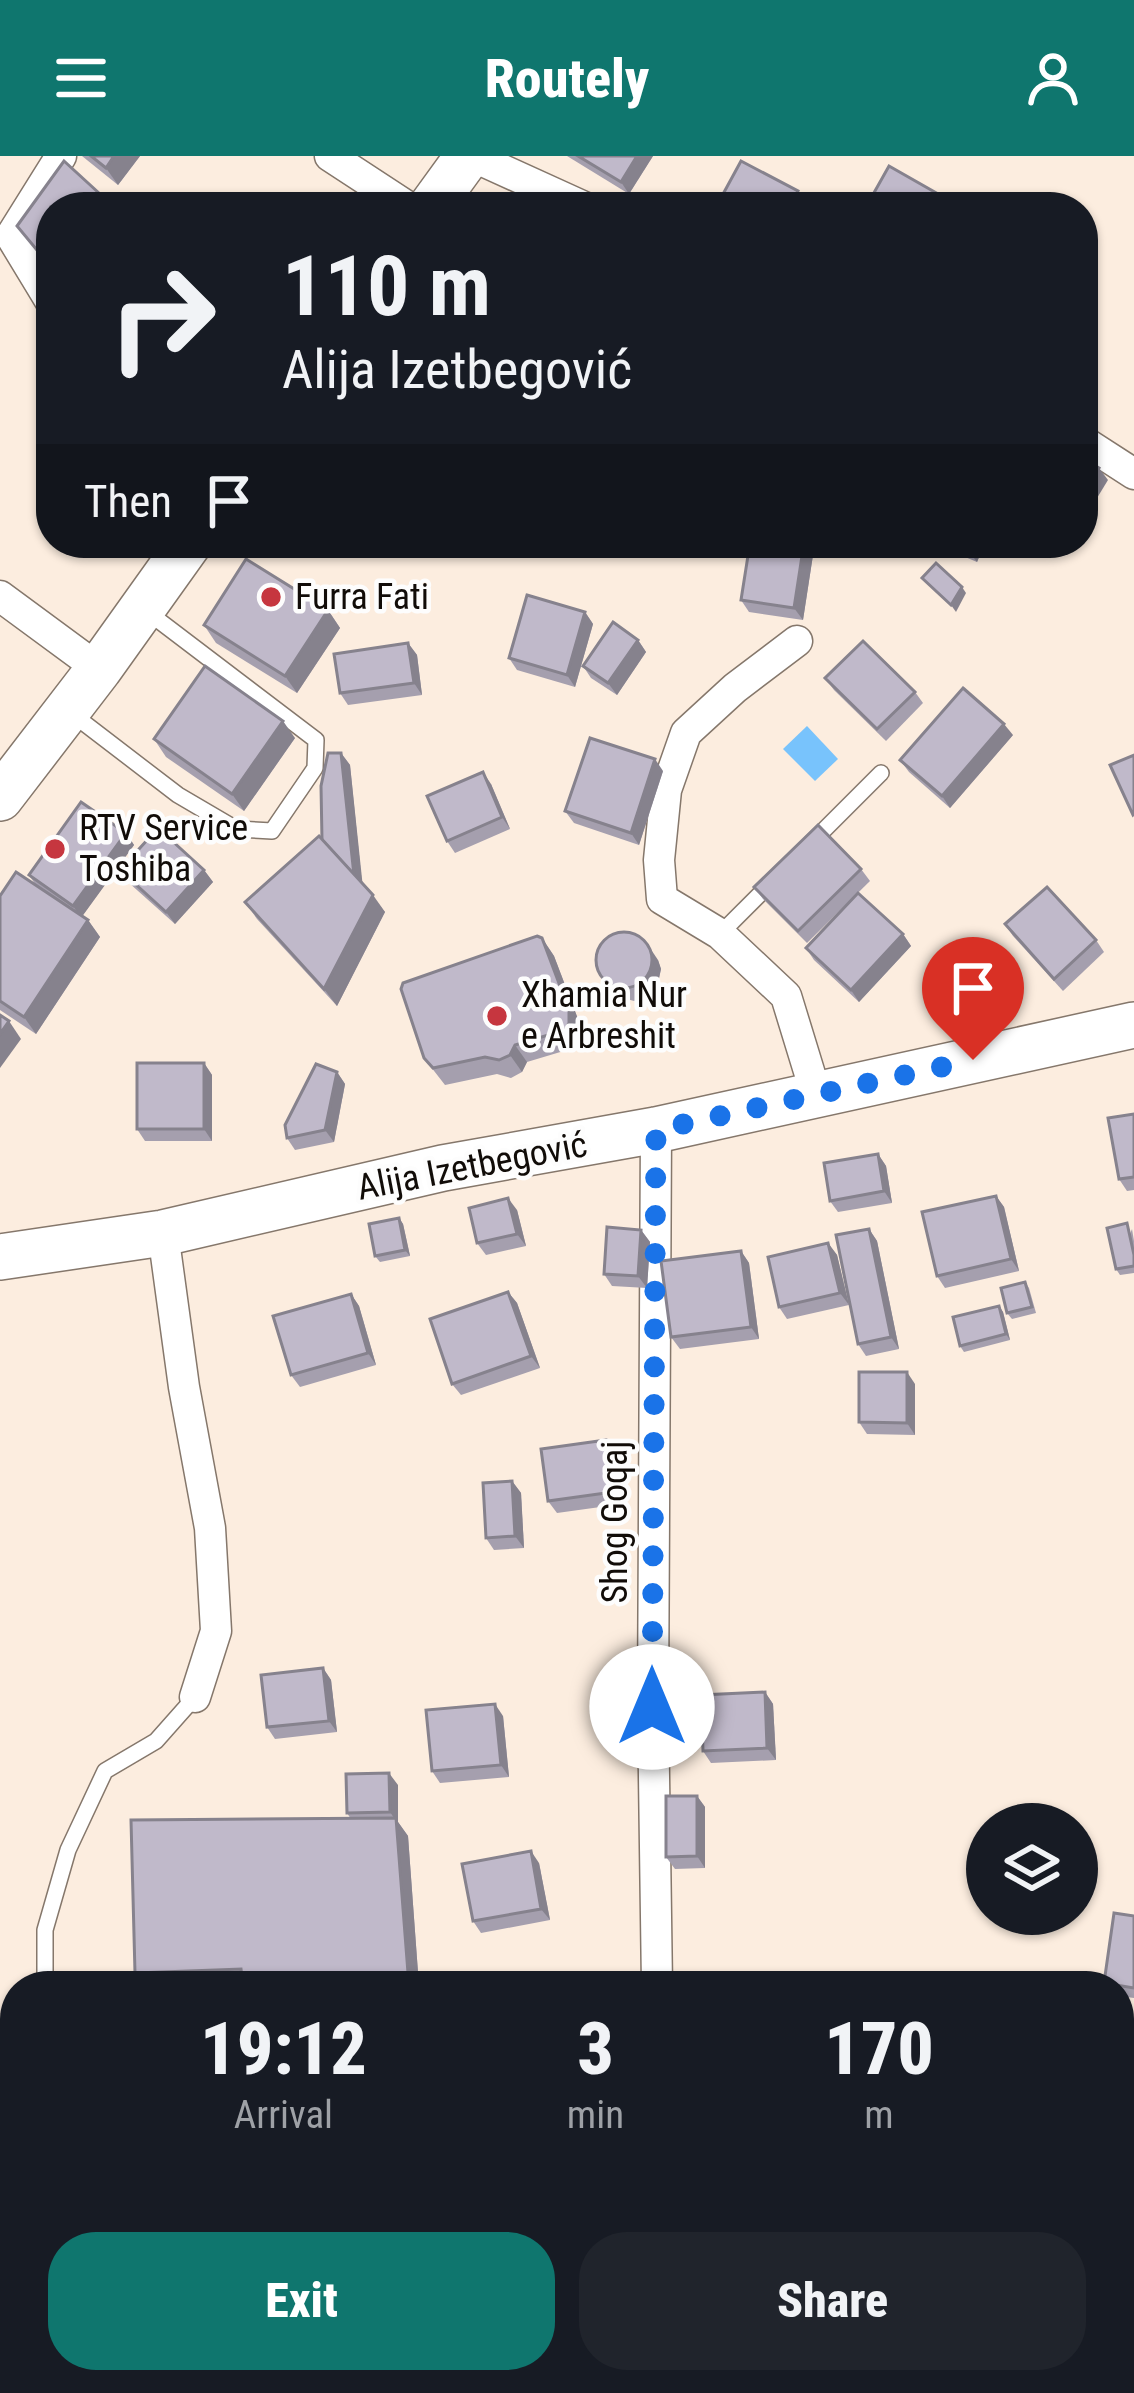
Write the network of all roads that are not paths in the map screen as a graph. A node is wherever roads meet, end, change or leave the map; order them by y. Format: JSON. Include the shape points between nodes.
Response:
{"nodes":[{"id":1,"x":61,"y":156,"type":"edge"},
{"id":2,"x":330,"y":156,"type":"edge"},
{"id":3,"x":470,"y":156,"type":"edge"},
{"id":4,"x":385,"y":192,"type":"edge"},
{"id":5,"x":442,"y":192,"type":"edge"},
{"id":6,"x":550,"y":192,"type":"edge"},
{"id":7,"x":4,"y":238,"type":"edge"},
{"id":8,"x":36,"y":282,"type":"edge"},
{"id":9,"x":1098,"y":451,"type":"edge"},
{"id":10,"x":1134,"y":474,"type":"edge"},
{"id":11,"x":178,"y":558,"type":"edge"},
{"id":12,"x":0,"y":596,"type":"edge"},
{"id":13,"x":142,"y":608,"type":"junction"},
{"id":14,"x":797,"y":640,"type":"dead end"},
{"id":15,"x":99,"y":669,"type":"junction"},
{"id":16,"x":67,"y":710,"type":"junction"},
{"id":17,"x":881,"y":773,"type":"dead end"},
{"id":18,"x":0,"y":798,"type":"edge"},
{"id":19,"x":801,"y":854,"type":"edge"},
{"id":20,"x":784,"y":869,"type":"edge"},
{"id":21,"x":720,"y":934,"type":"junction"},
{"id":22,"x":1134,"y":1025,"type":"edge"},
{"id":23,"x":816,"y":1094,"type":"junction"},
{"id":24,"x":656,"y":1130,"type":"junction"},
{"id":25,"x":163,"y":1233,"type":"junction"},
{"id":26,"x":0,"y":1257,"type":"edge"},
{"id":27,"x":195,"y":1697,"type":"joint"},
{"id":28,"x":45,"y":1971,"type":"edge"},
{"id":29,"x":657,"y":1971,"type":"edge"}],
"edges":[{"from":1,"to":7,"type":"street"},
{"from":2,"to":4,"type":"street"},
{"from":3,"to":5,"type":"main road"},
{"from":3,"to":6,"type":"street"},
{"from":7,"to":8,"type":"street"},
{"from":9,"to":10,"type":"street"},
{"from":11,"to":13,"type":"main road"},
{"from":12,"to":15,"type":"street"},
{"from":13,"to":15,"type":"main road"},
{"from":13,"to":16,"type":"lane","via":[[316,740],[315,768],[272,831],[236,829],[178,795]]},
{"from":14,"to":21,"type":"street","via":[[686,734],[666,790],[662,899]]},
{"from":15,"to":16,"type":"main road"},
{"from":16,"to":18,"type":"main road"},
{"from":17,"to":19,"type":"lane"},
{"from":20,"to":21,"type":"lane"},
{"from":21,"to":23,"type":"street","via":[[787,996]]},
{"from":22,"to":23,"type":"main road","name":"Alija Izetbegović"},
{"from":23,"to":24,"type":"main road","name":"Alija Izetbegović"},
{"from":24,"to":25,"type":"main road","name":"Alija Izetbegović","via":[[443,1168]]},
{"from":24,"to":29,"type":"street","name":"Shog Goqaj"},
{"from":25,"to":26,"type":"main road","name":"Alija Izetbegović"},
{"from":25,"to":27,"type":"street","via":[[210,1528],[216,1630]]},
{"from":27,"to":28,"type":"lane","via":[[156,1742],[105,1771],[68,1850],[45,1930]]}]}
